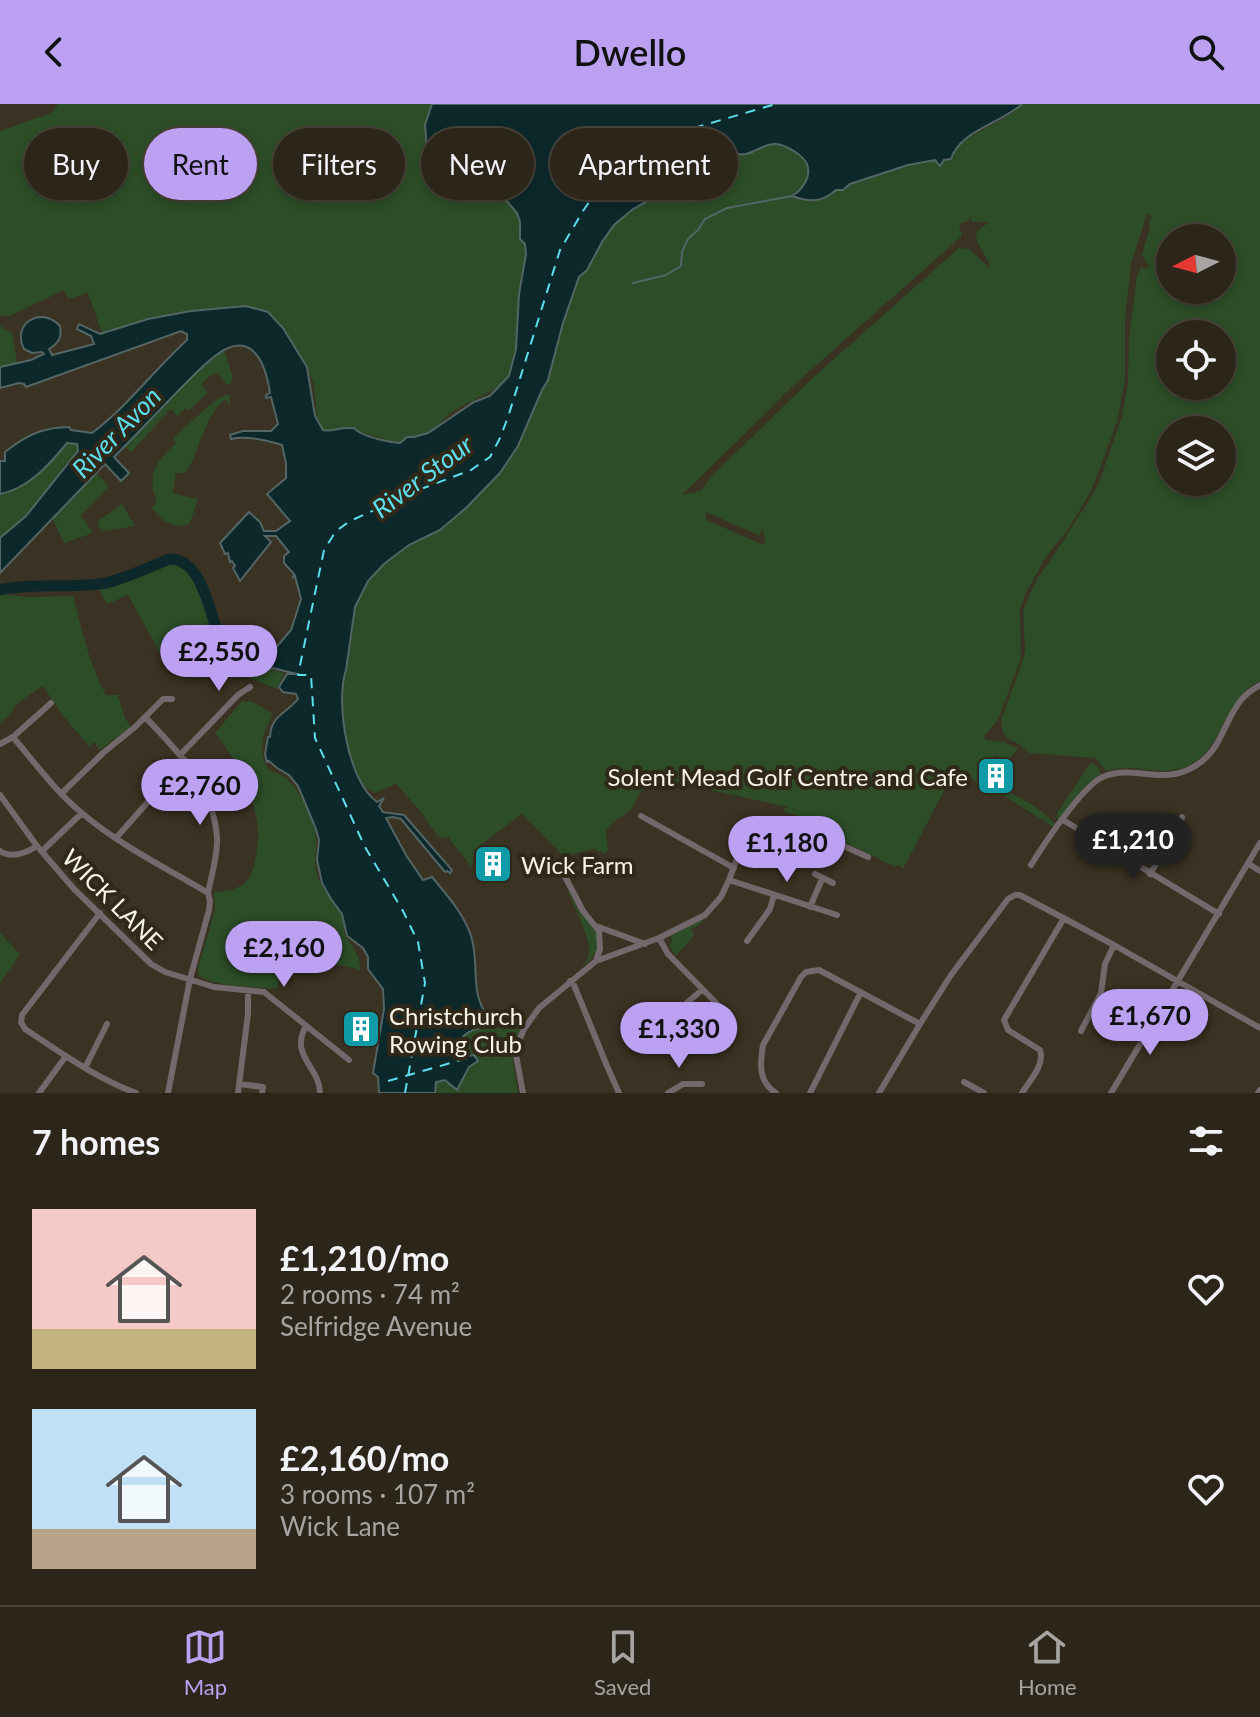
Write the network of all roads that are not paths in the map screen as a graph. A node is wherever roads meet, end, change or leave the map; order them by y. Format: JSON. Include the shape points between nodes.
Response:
{"nodes":[{"id":1,"x":1260,"y":685,"type":"edge"},
{"id":2,"x":250,"y":687,"type":"dead end"},
{"id":3,"x":172,"y":699,"type":"dead end"},
{"id":4,"x":51,"y":703,"type":"dead end"},
{"id":5,"x":145,"y":717,"type":"junction"},
{"id":6,"x":13,"y":737,"type":"junction"},
{"id":7,"x":0,"y":744,"type":"edge"},
{"id":8,"x":183,"y":757,"type":"junction"},
{"id":9,"x":62,"y":793,"type":"junction"},
{"id":10,"x":0,"y":795,"type":"edge"},
{"id":11,"x":82,"y":813,"type":"junction"},
{"id":12,"x":641,"y":816,"type":"dead end"},
{"id":13,"x":1182,"y":817,"type":"dead end"},
{"id":14,"x":1063,"y":820,"type":"junction"},
{"id":15,"x":116,"y":838,"type":"junction"},
{"id":16,"x":1260,"y":843,"type":"edge"},
{"id":17,"x":40,"y":848,"type":"junction"},
{"id":18,"x":0,"y":851,"type":"edge"},
{"id":19,"x":868,"y":857,"type":"dead end"},
{"id":20,"x":553,"y":861,"type":"dead end"},
{"id":21,"x":1249,"y":864,"type":"junction"},
{"id":22,"x":1031,"y":865,"type":"dead end"},
{"id":23,"x":734,"y":868,"type":"junction"},
{"id":24,"x":1260,"y":871,"type":"edge"},
{"id":25,"x":1150,"y":874,"type":"junction"},
{"id":26,"x":729,"y":880,"type":"junction"},
{"id":27,"x":833,"y":883,"type":"dead end"},
{"id":28,"x":208,"y":893,"type":"junction"},
{"id":29,"x":774,"y":895,"type":"junction"},
{"id":30,"x":810,"y":907,"type":"junction"},
{"id":31,"x":100,"y":913,"type":"junction"},
{"id":32,"x":1219,"y":914,"type":"junction"},
{"id":33,"x":837,"y":915,"type":"dead end"},
{"id":34,"x":1064,"y":918,"type":"junction"},
{"id":35,"x":596,"y":926,"type":"junction"},
{"id":36,"x":659,"y":938,"type":"junction"},
{"id":37,"x":747,"y":941,"type":"dead end"},
{"id":38,"x":645,"y":944,"type":"junction"},
{"id":39,"x":1114,"y":945,"type":"junction"},
{"id":40,"x":596,"y":961,"type":"junction"},
{"id":41,"x":190,"y":979,"type":"junction"},
{"id":42,"x":570,"y":981,"type":"junction"},
{"id":43,"x":1178,"y":982,"type":"junction"},
{"id":44,"x":702,"y":990,"type":"junction"},
{"id":45,"x":248,"y":991,"type":"junction"},
{"id":46,"x":861,"y":992,"type":"junction"},
{"id":47,"x":728,"y":1015,"type":"dead end"},
{"id":48,"x":107,"y":1024,"type":"dead end"},
{"id":49,"x":920,"y":1024,"type":"junction"},
{"id":50,"x":306,"y":1026,"type":"junction"},
{"id":51,"x":1260,"y":1028,"type":"edge"},
{"id":52,"x":1081,"y":1031,"type":"dead end"},
{"id":53,"x":641,"y":1042,"type":"dead end"},
{"id":54,"x":66,"y":1056,"type":"junction"},
{"id":55,"x":349,"y":1060,"type":"dead end"},
{"id":56,"x":85,"y":1068,"type":"junction"},
{"id":57,"x":964,"y":1082,"type":"dead end"},
{"id":58,"x":239,"y":1084,"type":"junction"},
{"id":59,"x":702,"y":1084,"type":"dead end"},
{"id":60,"x":39,"y":1093,"type":"edge"},
{"id":61,"x":136,"y":1093,"type":"edge"},
{"id":62,"x":168,"y":1093,"type":"edge"},
{"id":63,"x":238,"y":1093,"type":"edge"},
{"id":64,"x":262,"y":1093,"type":"edge"},
{"id":65,"x":320,"y":1093,"type":"edge"},
{"id":66,"x":523,"y":1093,"type":"edge"},
{"id":67,"x":619,"y":1093,"type":"edge"},
{"id":68,"x":668,"y":1093,"type":"edge"},
{"id":69,"x":776,"y":1093,"type":"edge"},
{"id":70,"x":810,"y":1093,"type":"edge"},
{"id":71,"x":879,"y":1093,"type":"edge"},
{"id":72,"x":984,"y":1093,"type":"edge"},
{"id":73,"x":1022,"y":1093,"type":"edge"},
{"id":74,"x":1111,"y":1093,"type":"edge"}],
"edges":[{"from":1,"to":14,"type":"street","via":[[1239,702],[1213,753],[1199,764],[1168,775],[1104,776],[1086,789]]},
{"from":2,"to":8,"type":"street"},
{"from":3,"to":5,"type":"street","via":[[163,699]]},
{"from":4,"to":6,"type":"street"},
{"from":5,"to":8,"type":"street"},
{"from":5,"to":9,"type":"street"},
{"from":6,"to":7,"type":"street"},
{"from":6,"to":9,"type":"street"},
{"from":8,"to":15,"type":"street"},
{"from":8,"to":28,"type":"street","via":[[214,819],[217,840]]},
{"from":9,"to":11,"type":"street"},
{"from":10,"to":17,"type":"street","name":"WICK LANE"},
{"from":11,"to":15,"type":"street"},
{"from":11,"to":17,"type":"street"},
{"from":12,"to":23,"type":"street"},
{"from":13,"to":25,"type":"street"},
{"from":14,"to":22,"type":"street"},
{"from":14,"to":25,"type":"street"},
{"from":15,"to":28,"type":"street"},
{"from":16,"to":21,"type":"street"},
{"from":17,"to":18,"type":"street","via":[[11,855]]},
{"from":17,"to":31,"type":"street","name":"WICK LANE"},
{"from":19,"to":23,"type":"street","via":[[797,825],[763,822],[746,834]]},
{"from":20,"to":35,"type":"street"},
{"from":21,"to":24,"type":"street"},
{"from":21,"to":32,"type":"street"},
{"from":23,"to":26,"type":"street"},
{"from":25,"to":32,"type":"street"},
{"from":26,"to":29,"type":"street"},
{"from":26,"to":36,"type":"street","via":[[705,915]]},
{"from":27,"to":30,"type":"street","via":[[818,876]]},
{"from":28,"to":41,"type":"street","via":[[209,910]]},
{"from":29,"to":30,"type":"street"},
{"from":29,"to":37,"type":"street"},
{"from":30,"to":33,"type":"street"},
{"from":31,"to":41,"type":"street","name":"WICK LANE","via":[[151,964]]},
{"from":31,"to":54,"type":"street","via":[[22,1015],[25,1029]]},
{"from":32,"to":43,"type":"street"},
{"from":34,"to":39,"type":"street"},
{"from":34,"to":49,"type":"street","via":[[1020,895],[1008,899]]},
{"from":34,"to":73,"type":"street","via":[[1004,1020],[1008,1030],[1042,1056]]},
{"from":35,"to":38,"type":"street"},
{"from":35,"to":40,"type":"street","via":[[601,943]]},
{"from":36,"to":38,"type":"street"},
{"from":36,"to":44,"type":"street"},
{"from":38,"to":40,"type":"street"},
{"from":39,"to":43,"type":"street"},
{"from":39,"to":52,"type":"street","via":[[1101,993]]},
{"from":40,"to":42,"type":"street"},
{"from":41,"to":45,"type":"street","name":"WICK LANE"},
{"from":41,"to":62,"type":"street"},
{"from":42,"to":66,"type":"street","via":[[535,1013],[517,1043]]},
{"from":42,"to":67,"type":"street"},
{"from":43,"to":51,"type":"street"},
{"from":43,"to":74,"type":"street"},
{"from":44,"to":47,"type":"street"},
{"from":44,"to":53,"type":"street"},
{"from":45,"to":50,"type":"street","name":"WICK LANE","via":[[264,992]]},
{"from":45,"to":58,"type":"street"},
{"from":46,"to":49,"type":"street"},
{"from":46,"to":69,"type":"street","via":[[819,970],[801,977],[764,1035],[763,1082]]},
{"from":46,"to":70,"type":"street"},
{"from":48,"to":56,"type":"street"},
{"from":49,"to":71,"type":"street"},
{"from":50,"to":55,"type":"street","name":"WICK LANE"},
{"from":50,"to":65,"type":"street","via":[[302,1052]]},
{"from":54,"to":56,"type":"street"},
{"from":54,"to":60,"type":"street"},
{"from":56,"to":61,"type":"street"},
{"from":57,"to":72,"type":"street"},
{"from":58,"to":63,"type":"street"},
{"from":58,"to":64,"type":"street","via":[[263,1087]]},
{"from":59,"to":68,"type":"street","via":[[683,1084]]}]}
